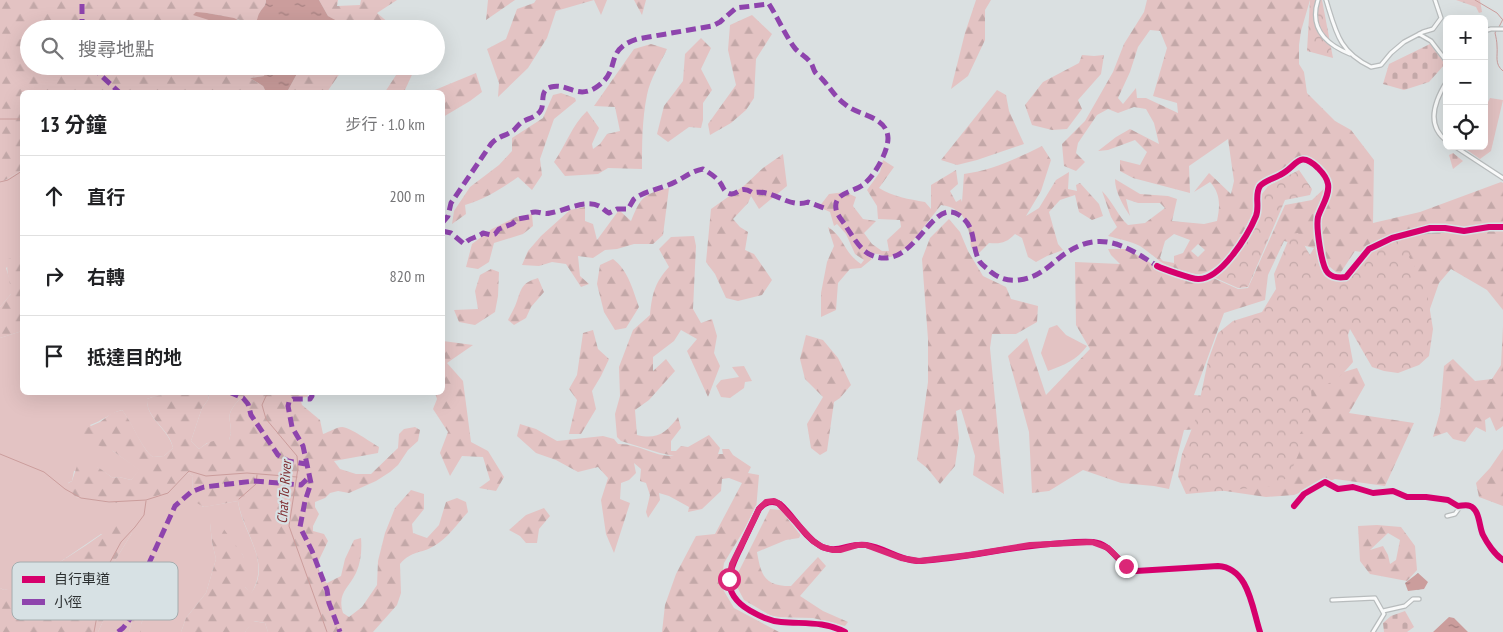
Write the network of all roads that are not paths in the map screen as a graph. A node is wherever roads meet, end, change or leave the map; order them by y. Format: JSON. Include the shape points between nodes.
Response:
{"nodes":[{"id":1,"x":1318,"y":0,"type":"edge"},
{"id":2,"x":1326,"y":0,"type":"edge"},
{"id":3,"x":1435,"y":0,"type":"edge"},
{"id":4,"x":1503,"y":29,"type":"edge"},
{"id":5,"x":1488,"y":30,"type":"edge"},
{"id":6,"x":1419,"y":34,"type":"junction"},
{"id":7,"x":1350,"y":54,"type":"junction"},
{"id":8,"x":1445,"y":60,"type":"edge"},
{"id":9,"x":1443,"y":88,"type":"edge"},
{"id":10,"x":1443,"y":138,"type":"edge"},
{"id":11,"x":1460,"y":150,"type":"edge"},
{"id":12,"x":1503,"y":178,"type":"edge"},
{"id":13,"x":1503,"y":226,"type":"edge"},
{"id":14,"x":1157,"y":266,"type":"dead end"},
{"id":15,"x":1294,"y":506,"type":"dead end"},
{"id":16,"x":1461,"y":506,"type":"junction"},
{"id":17,"x":1447,"y":516,"type":"dead end"},
{"id":18,"x":1503,"y":560,"type":"edge"},
{"id":19,"x":1420,"y":599,"type":"dead end"},
{"id":20,"x":1332,"y":600,"type":"dead end"},
{"id":21,"x":1383,"y":611,"type":"junction"},
{"id":22,"x":846,"y":632,"type":"edge"},
{"id":23,"x":1260,"y":632,"type":"edge"},
{"id":24,"x":1373,"y":632,"type":"edge"}],
"edges":[{"from":1,"to":7,"type":"street","via":[[1314,11],[1316,27],[1337,49]]},
{"from":2,"to":7,"type":"street","via":[[1337,34]]},
{"from":3,"to":6,"type":"street","via":[[1441,18],[1433,29]]},
{"from":4,"to":5,"type":"street"},
{"from":6,"to":7,"type":"street","via":[[1391,52],[1381,65],[1371,67]]},
{"from":6,"to":8,"type":"street","via":[[1431,41]]},
{"from":9,"to":10,"type":"street","via":[[1434,108],[1434,125]]},
{"from":11,"to":12,"type":"street"},
{"from":13,"to":14,"type":"street","via":[[1416,232],[1392,238],[1369,249],[1346,278],[1335,277],[1329,274],[1322,256],[1318,222],[1328,184],[1317,168],[1302,160],[1259,187],[1256,216],[1233,257],[1213,273],[1200,280]]},
{"from":15,"to":16,"type":"street","via":[[1304,494],[1325,482],[1338,489],[1353,487],[1372,493],[1393,491],[1407,497],[1448,500]]},
{"from":16,"to":17,"type":"street","via":[[1455,514]]},
{"from":16,"to":18,"type":"street","via":[[1473,508],[1482,533]]},
{"from":19,"to":21,"type":"street"},
{"from":20,"to":21,"type":"street","via":[[1375,598]]},
{"from":21,"to":24,"type":"street"},
{"from":22,"to":23,"type":"street","via":[[811,622],[770,620],[742,605],[734,596],[729,582],[731,567],[764,503],[774,501],[780,504],[813,541],[833,550],[866,545],[919,561],[1030,545],[1092,542],[1108,548],[1124,565],[1136,571],[1226,567],[1243,580]]}]}
